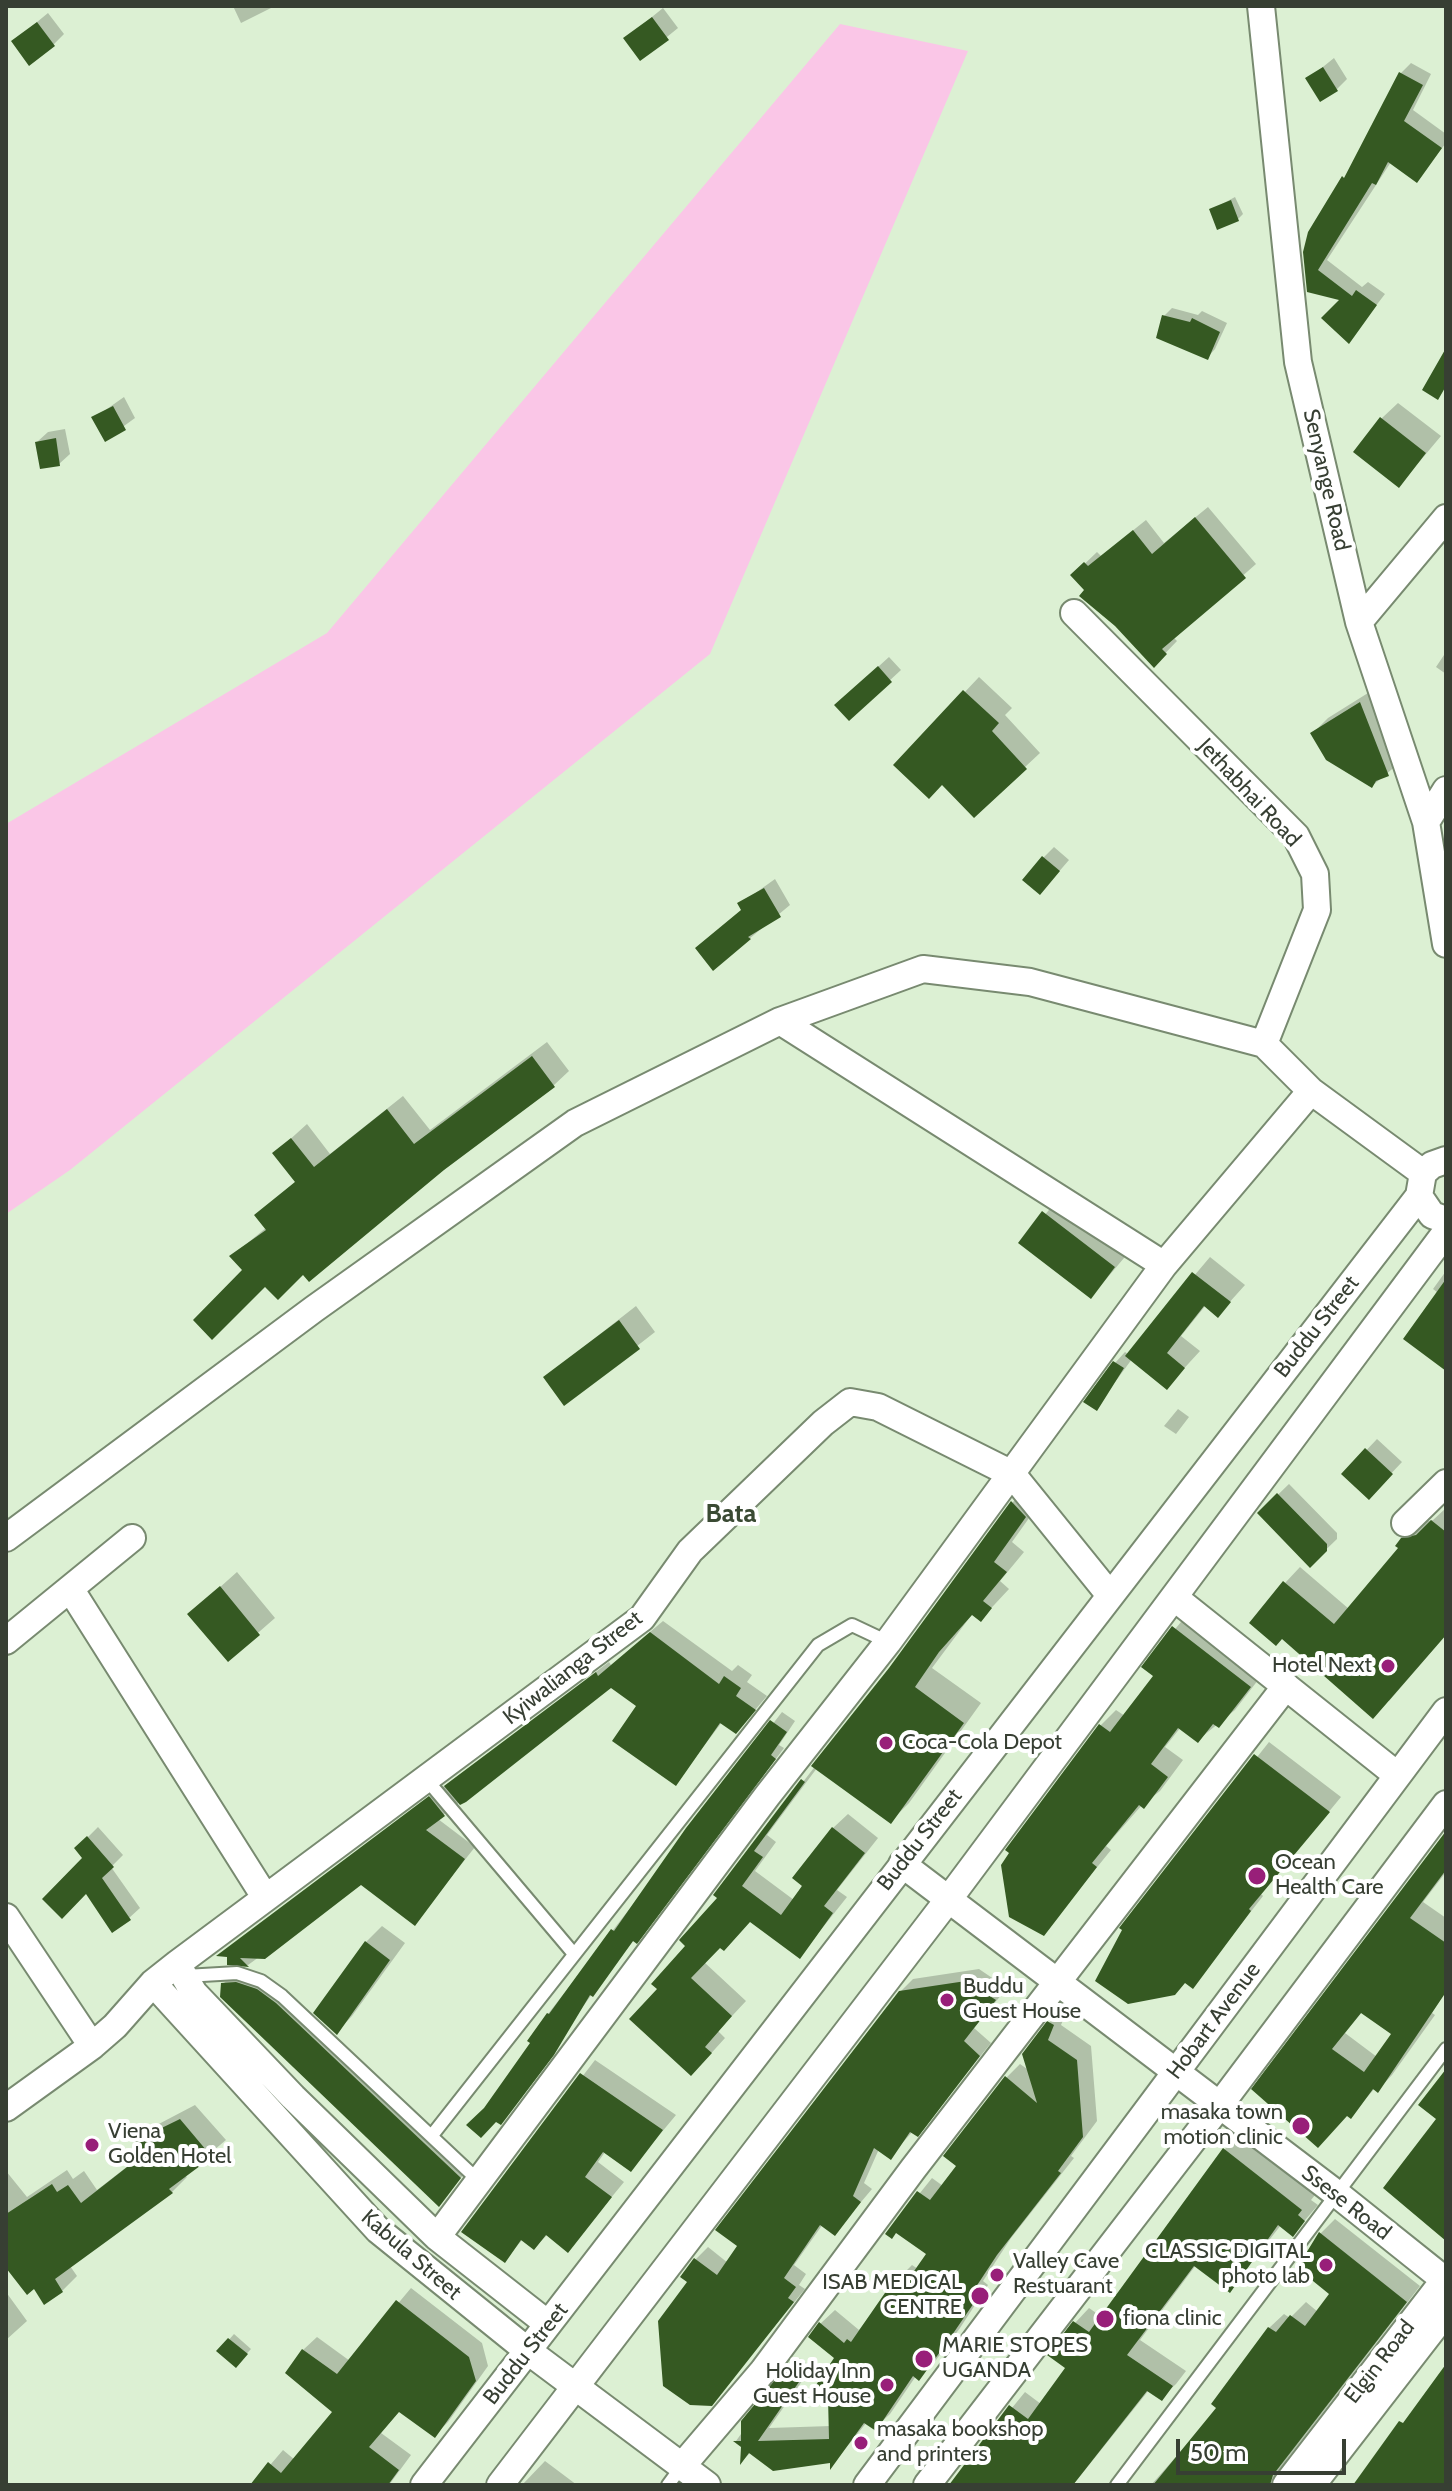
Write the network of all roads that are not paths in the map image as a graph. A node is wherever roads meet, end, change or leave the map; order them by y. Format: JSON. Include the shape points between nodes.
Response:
{"nodes":[{"id":1,"x":1261,"y":6,"type":"edge"},
{"id":2,"x":1446,"y":518,"type":"edge"},
{"id":3,"x":1074,"y":613,"type":"dead end"},
{"id":4,"x":1359,"y":622,"type":"junction"},
{"id":5,"x":1446,"y":790,"type":"edge"},
{"id":6,"x":1426,"y":822,"type":"junction"},
{"id":7,"x":1446,"y":944,"type":"edge"},
{"id":8,"x":780,"y":1021,"type":"junction"},
{"id":9,"x":1264,"y":1044,"type":"junction"},
{"id":10,"x":1311,"y":1091,"type":"junction"},
{"id":11,"x":1429,"y":1176,"type":"edge"},
{"id":12,"x":1446,"y":1220,"type":"edge"},
{"id":13,"x":1446,"y":1232,"type":"edge"},
{"id":14,"x":1164,"y":1265,"type":"junction"},
{"id":15,"x":1012,"y":1474,"type":"junction"},
{"id":16,"x":1446,"y":1483,"type":"edge"},
{"id":17,"x":1405,"y":1523,"type":"dead end"},
{"id":18,"x":6,"y":1538,"type":"edge"},
{"id":19,"x":132,"y":1538,"type":"dead end"},
{"id":20,"x":71,"y":1590,"type":"junction"},
{"id":21,"x":1109,"y":1594,"type":"junction"},
{"id":22,"x":1175,"y":1598,"type":"junction"},
{"id":23,"x":6,"y":1641,"type":"edge"},
{"id":24,"x":888,"y":1642,"type":"junction"},
{"id":25,"x":1286,"y":1686,"type":"junction"},
{"id":26,"x":1446,"y":1711,"type":"edge"},
{"id":27,"x":1397,"y":1775,"type":"junction"},
{"id":28,"x":427,"y":1780,"type":"junction"},
{"id":29,"x":1446,"y":1804,"type":"edge"},
{"id":30,"x":902,"y":1864,"type":"junction"},
{"id":31,"x":265,"y":1897,"type":"junction"},
{"id":32,"x":948,"y":1900,"type":"junction"},
{"id":33,"x":6,"y":1917,"type":"edge"},
{"id":34,"x":574,"y":1954,"type":"junction"},
{"id":35,"x":181,"y":1970,"type":"junction"},
{"id":36,"x":153,"y":1983,"type":"junction"},
{"id":37,"x":1056,"y":1983,"type":"junction"},
{"id":38,"x":92,"y":2046,"type":"junction"},
{"id":39,"x":1446,"y":2049,"type":"edge"},
{"id":40,"x":1175,"y":2074,"type":"junction"},
{"id":41,"x":1219,"y":2106,"type":"junction"},
{"id":42,"x":6,"y":2108,"type":"edge"},
{"id":43,"x":433,"y":2134,"type":"junction"},
{"id":44,"x":479,"y":2181,"type":"junction"},
{"id":45,"x":1337,"y":2194,"type":"junction"},
{"id":46,"x":437,"y":2237,"type":"junction"},
{"id":47,"x":1445,"y":2280,"type":"edge"},
{"id":48,"x":1446,"y":2312,"type":"edge"},
{"id":49,"x":548,"y":2324,"type":"junction"},
{"id":50,"x":528,"y":2351,"type":"junction"},
{"id":51,"x":575,"y":2386,"type":"junction"},
{"id":52,"x":675,"y":2476,"type":"edge"},
{"id":53,"x":424,"y":2485,"type":"edge"},
{"id":54,"x":500,"y":2485,"type":"edge"},
{"id":55,"x":707,"y":2485,"type":"edge"},
{"id":56,"x":867,"y":2485,"type":"edge"},
{"id":57,"x":927,"y":2485,"type":"edge"},
{"id":58,"x":1117,"y":2485,"type":"edge"},
{"id":59,"x":1286,"y":2485,"type":"edge"},
{"id":60,"x":1312,"y":2485,"type":"edge"}],
"edges":[{"from":1,"to":4,"type":"street","name":"Senyange Road","via":[[1298,362]]},
{"from":2,"to":4,"type":"street"},
{"from":3,"to":9,"type":"street","name":"Jethabhai Road","via":[[1296,836],[1315,874],[1317,910]]},
{"from":4,"to":6,"type":"street","name":"Senyange Road"},
{"from":5,"to":6,"type":"street"},
{"from":6,"to":7,"type":"street","name":"Senyange Road"},
{"from":8,"to":9,"type":"street","via":[[923,969],[1030,982]]},
{"from":8,"to":14,"type":"street"},
{"from":8,"to":18,"type":"street","via":[[575,1123]]},
{"from":9,"to":10,"type":"street"},
{"from":10,"to":11,"type":"street"},
{"from":10,"to":14,"type":"street"},
{"from":11,"to":12,"type":"street","via":[[1432,1215]]},
{"from":11,"to":21,"type":"street","name":"Buddu Street"},
{"from":13,"to":22,"type":"street"},
{"from":14,"to":15,"type":"street"},
{"from":15,"to":21,"type":"street","name":"Kyiwalianga Street"},
{"from":15,"to":24,"type":"street"},
{"from":15,"to":28,"type":"street","name":"Kyiwalianga Street","via":[[878,1407],[850,1402],[690,1551],[642,1618]]},
{"from":16,"to":17,"type":"street"},
{"from":19,"to":20,"type":"street"},
{"from":20,"to":23,"type":"street"},
{"from":20,"to":31,"type":"street"},
{"from":21,"to":30,"type":"street","name":"Buddu Street"},
{"from":22,"to":25,"type":"street"},
{"from":22,"to":32,"type":"street"},
{"from":24,"to":34,"type":"lane","via":[[852,1625],[818,1645]]},
{"from":24,"to":44,"type":"street"},
{"from":25,"to":27,"type":"street"},
{"from":25,"to":37,"type":"street"},
{"from":26,"to":27,"type":"street","name":"Hobart Avenue"},
{"from":27,"to":40,"type":"street","name":"Hobart Avenue"},
{"from":28,"to":31,"type":"street","name":"Kyiwalianga Street"},
{"from":28,"to":34,"type":"lane"},
{"from":29,"to":41,"type":"street"},
{"from":30,"to":32,"type":"street","name":"Ssese Road"},
{"from":30,"to":49,"type":"street","name":"Buddu Street"},
{"from":31,"to":35,"type":"street","name":"Kyiwalianga Street"},
{"from":32,"to":37,"type":"street","name":"Ssese Road"},
{"from":32,"to":51,"type":"street"},
{"from":33,"to":38,"type":"street"},
{"from":34,"to":43,"type":"lane"},
{"from":35,"to":36,"type":"street","name":"Kyiwalianga Street"},
{"from":35,"to":43,"type":"lane","via":[[237,1973],[261,1981]]},
{"from":35,"to":46,"type":"street","via":[[194,1993],[293,2097]]},
{"from":36,"to":38,"type":"street","name":"Kyiwalianga Street"},
{"from":36,"to":50,"type":"street","name":"Kabula Street","via":[[378,2230]]},
{"from":37,"to":40,"type":"street","name":"Ssese Road"},
{"from":37,"to":52,"type":"street","via":[[763,2371]]},
{"from":38,"to":42,"type":"street","name":"Kyiwalianga Street"},
{"from":39,"to":45,"type":"lane"},
{"from":40,"to":41,"type":"street","name":"Ssese Road"},
{"from":40,"to":56,"type":"street","name":"Hobart Avenue"},
{"from":41,"to":45,"type":"street","name":"Ssese Road"},
{"from":41,"to":57,"type":"street"},
{"from":43,"to":44,"type":"lane"},
{"from":44,"to":46,"type":"street"},
{"from":45,"to":47,"type":"street","name":"Ssese Road"},
{"from":45,"to":58,"type":"lane"},
{"from":46,"to":49,"type":"street"},
{"from":47,"to":59,"type":"street","name":"Elgin Road"},
{"from":48,"to":60,"type":"street","name":"Elgin Road"},
{"from":49,"to":50,"type":"street","name":"Buddu Street"},
{"from":50,"to":51,"type":"street","name":"Kabula Street"},
{"from":50,"to":53,"type":"street","name":"Buddu Street"},
{"from":51,"to":52,"type":"street","name":"Kabula Street"},
{"from":51,"to":54,"type":"street"},
{"from":52,"to":55,"type":"street","name":"Kabula Street"}]}
